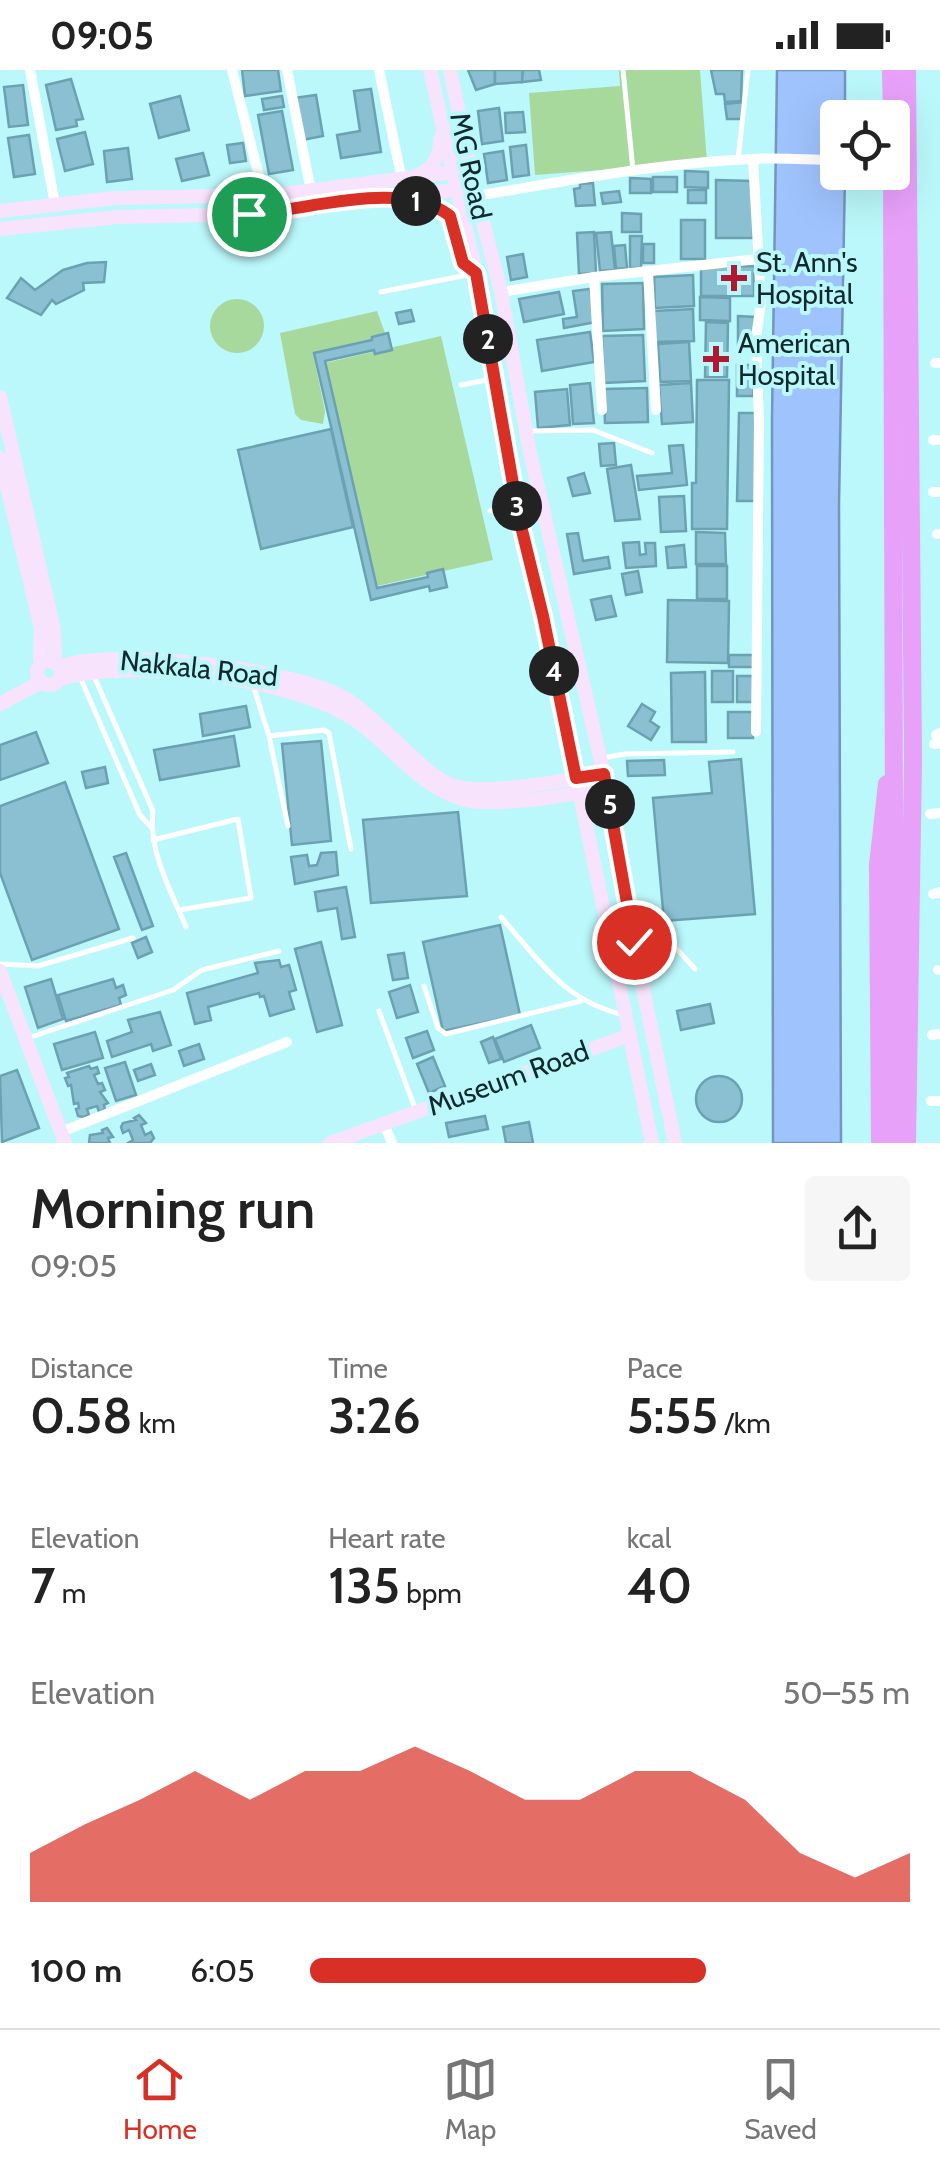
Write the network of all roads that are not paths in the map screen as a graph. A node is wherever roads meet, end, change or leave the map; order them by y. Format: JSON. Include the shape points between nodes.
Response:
{"nodes":[{"id":1,"x":30,"y":70,"type":"edge"},
{"id":2,"x":232,"y":70,"type":"edge"},
{"id":3,"x":287,"y":70,"type":"edge"},
{"id":4,"x":379,"y":70,"type":"edge"},
{"id":5,"x":430,"y":70,"type":"edge"},
{"id":6,"x":450,"y":70,"type":"edge"},
{"id":7,"x":622,"y":70,"type":"edge"},
{"id":8,"x":748,"y":70,"type":"edge"},
{"id":9,"x":891,"y":70,"type":"edge"},
{"id":10,"x":907,"y":70,"type":"edge"},
{"id":11,"x":892,"y":100,"type":"edge"},
{"id":12,"x":442,"y":122,"type":"junction"},
{"id":13,"x":757,"y":158,"type":"junction"},
{"id":14,"x":738,"y":160,"type":"junction"},
{"id":15,"x":820,"y":160,"type":"edge"},
{"id":16,"x":470,"y":170,"type":"junction"},
{"id":17,"x":633,"y":170,"type":"junction"},
{"id":18,"x":454,"y":172,"type":"junction"},
{"id":19,"x":405,"y":179,"type":"junction"},
{"id":20,"x":895,"y":190,"type":"edge"},
{"id":21,"x":311,"y":191,"type":"junction"},
{"id":22,"x":469,"y":191,"type":"junction"},
{"id":23,"x":186,"y":195,"type":"junction"},
{"id":24,"x":264,"y":196,"type":"junction"},
{"id":25,"x":390,"y":196,"type":"junction"},
{"id":26,"x":55,"y":204,"type":"junction"},
{"id":27,"x":0,"y":212,"type":"edge"},
{"id":28,"x":184,"y":216,"type":"junction"},
{"id":29,"x":0,"y":229,"type":"edge"},
{"id":30,"x":902,"y":248,"type":"junction"},
{"id":31,"x":758,"y":259,"type":"junction"},
{"id":32,"x":648,"y":272,"type":"junction"},
{"id":33,"x":476,"y":273,"type":"junction"},
{"id":34,"x":594,"y":277,"type":"junction"},
{"id":35,"x":382,"y":292,"type":"dead end"},
{"id":36,"x":501,"y":292,"type":"junction"},
{"id":37,"x":496,"y":378,"type":"junction"},
{"id":38,"x":460,"y":385,"type":"dead end"},
{"id":39,"x":0,"y":397,"type":"edge"},
{"id":40,"x":602,"y":410,"type":"dead end"},
{"id":41,"x":656,"y":410,"type":"dead end"},
{"id":42,"x":526,"y":431,"type":"junction"},
{"id":43,"x":652,"y":453,"type":"dead end"},
{"id":44,"x":0,"y":458,"type":"edge"},
{"id":45,"x":517,"y":506,"type":"junction"},
{"id":46,"x":490,"y":511,"type":"dead end"},
{"id":47,"x":53,"y":668,"type":"junction"},
{"id":48,"x":86,"y":674,"type":"junction"},
{"id":49,"x":257,"y":680,"type":"junction"},
{"id":50,"x":0,"y":704,"type":"edge"},
{"id":51,"x":756,"y":732,"type":"dead end"},
{"id":52,"x":269,"y":736,"type":"junction"},
{"id":53,"x":895,"y":736,"type":"junction"},
{"id":54,"x":733,"y":752,"type":"dead end"},
{"id":55,"x":604,"y":774,"type":"junction"},
{"id":56,"x":577,"y":785,"type":"junction"},
{"id":57,"x":288,"y":826,"type":"dead end"},
{"id":58,"x":151,"y":827,"type":"junction"},
{"id":59,"x":153,"y":840,"type":"junction"},
{"id":60,"x":351,"y":849,"type":"dead end"},
{"id":61,"x":179,"y":910,"type":"junction"},
{"id":62,"x":501,"y":916,"type":"dead end"},
{"id":63,"x":629,"y":918,"type":"junction"},
{"id":64,"x":186,"y":927,"type":"dead end"},
{"id":65,"x":133,"y":938,"type":"dead end"},
{"id":66,"x":279,"y":951,"type":"dead end"},
{"id":67,"x":0,"y":968,"type":"edge"},
{"id":68,"x":696,"y":969,"type":"dead end"},
{"id":69,"x":424,"y":986,"type":"dead end"},
{"id":70,"x":581,"y":1001,"type":"junction"},
{"id":71,"x":378,"y":1011,"type":"dead end"},
{"id":72,"x":626,"y":1016,"type":"junction"},
{"id":73,"x":630,"y":1035,"type":"junction"},
{"id":74,"x":26,"y":1039,"type":"junction"},
{"id":75,"x":287,"y":1042,"type":"dead end"},
{"id":76,"x":416,"y":1111,"type":"junction"},
{"id":77,"x":383,"y":1122,"type":"junction"},
{"id":78,"x":63,"y":1137,"type":"edge"},
{"id":79,"x":330,"y":1143,"type":"edge"},
{"id":80,"x":392,"y":1143,"type":"edge"},
{"id":81,"x":652,"y":1143,"type":"edge"},
{"id":82,"x":674,"y":1143,"type":"edge"},
{"id":83,"x":880,"y":1143,"type":"edge"},
{"id":84,"x":895,"y":1143,"type":"edge"},
{"id":85,"x":907,"y":1143,"type":"edge"}],
"edges":[{"from":1,"to":26,"type":"street"},
{"from":2,"to":24,"type":"street"},
{"from":3,"to":21,"type":"street"},
{"from":4,"to":19,"type":"street"},
{"from":5,"to":12,"type":"street","name":"MG Road"},
{"from":6,"to":16,"type":"street","name":"MG Road"},
{"from":7,"to":17,"type":"lane"},
{"from":8,"to":14,"type":"lane"},
{"from":9,"to":11,"type":"highway"},
{"from":10,"to":30,"type":"highway"},
{"from":12,"to":18,"type":"street","name":"MG Road"},
{"from":12,"to":19,"type":"street","via":[[436,160]]},
{"from":13,"to":14,"type":"street"},
{"from":13,"to":15,"type":"street"},
{"from":13,"to":31,"type":"street"},
{"from":14,"to":17,"type":"street"},
{"from":16,"to":18,"type":"street"},
{"from":16,"to":22,"type":"street","name":"MG Road"},
{"from":17,"to":22,"type":"street"},
{"from":18,"to":19,"type":"street"},
{"from":18,"to":22,"type":"street","name":"MG Road"},
{"from":19,"to":21,"type":"street"},
{"from":20,"to":30,"type":"highway"},
{"from":21,"to":24,"type":"street"},
{"from":22,"to":25,"type":"street"},
{"from":22,"to":33,"type":"street","name":"MG Road"},
{"from":22,"to":36,"type":"street","name":"MG Road"},
{"from":23,"to":24,"type":"street"},
{"from":23,"to":26,"type":"street"},
{"from":23,"to":28,"type":"street"},
{"from":25,"to":28,"type":"street"},
{"from":25,"to":33,"type":"street","via":[[430,204],[450,216],[463,263]]},
{"from":26,"to":27,"type":"street"},
{"from":28,"to":29,"type":"street"},
{"from":30,"to":53,"type":"highway"},
{"from":30,"to":85,"type":"highway","via":[[913,796]]},
{"from":31,"to":32,"type":"street"},
{"from":31,"to":51,"type":"street"},
{"from":32,"to":34,"type":"street"},
{"from":32,"to":41,"type":"street"},
{"from":33,"to":35,"type":"lane"},
{"from":33,"to":37,"type":"street","name":"MG Road"},
{"from":34,"to":36,"type":"street"},
{"from":34,"to":40,"type":"street"},
{"from":36,"to":42,"type":"street","name":"MG Road"},
{"from":37,"to":38,"type":"lane"},
{"from":37,"to":45,"type":"street","name":"MG Road"},
{"from":39,"to":47,"type":"street","via":[[54,629]]},
{"from":42,"to":43,"type":"lane","via":[[592,430]]},
{"from":42,"to":55,"type":"street","name":"MG Road"},
{"from":44,"to":47,"type":"street"},
{"from":45,"to":46,"type":"lane"},
{"from":45,"to":56,"type":"street","name":"MG Road"},
{"from":47,"to":48,"type":"street","name":"Nakkala Road"},
{"from":47,"to":49,"type":"street","name":"Nakkala Road","via":[[130,658]]},
{"from":47,"to":50,"type":"street","via":[[50,685],[41,682]]},
{"from":48,"to":49,"type":"street","name":"Nakkala Road"},
{"from":48,"to":58,"type":"lane","via":[[140,816]]},
{"from":48,"to":58,"type":"lane","via":[[153,812]]},
{"from":49,"to":52,"type":"lane"},
{"from":49,"to":56,"type":"street","name":"Nakkala Road","via":[[296,679],[346,698],[451,785]]},
{"from":52,"to":57,"type":"lane"},
{"from":52,"to":60,"type":"lane","via":[[329,734]]},
{"from":53,"to":83,"type":"highway","via":[[878,864]]},
{"from":53,"to":84,"type":"highway"},
{"from":54,"to":55,"type":"lane","via":[[625,754]]},
{"from":55,"to":56,"type":"street","name":"Nakkala Road"},
{"from":55,"to":63,"type":"street","name":"MG Road"},
{"from":56,"to":72,"type":"street","name":"MG Road"},
{"from":58,"to":59,"type":"lane"},
{"from":59,"to":61,"type":"lane"},
{"from":59,"to":61,"type":"lane","via":[[238,819],[251,898]]},
{"from":61,"to":64,"type":"lane"},
{"from":62,"to":70,"type":"lane"},
{"from":63,"to":68,"type":"lane","via":[[658,928]]},
{"from":63,"to":82,"type":"street","name":"MG Road"},
{"from":65,"to":67,"type":"lane","via":[[38,966]]},
{"from":66,"to":74,"type":"lane","via":[[202,970],[173,990]]},
{"from":67,"to":74,"type":"street"},
{"from":69,"to":70,"type":"lane","via":[[446,1034]]},
{"from":70,"to":72,"type":"lane"},
{"from":71,"to":76,"type":"lane"},
{"from":72,"to":73,"type":"street","name":"MG Road"},
{"from":73,"to":76,"type":"street","name":"Museum Road"},
{"from":73,"to":81,"type":"street","name":"MG Road"},
{"from":74,"to":78,"type":"street"},
{"from":75,"to":78,"type":"street"},
{"from":76,"to":77,"type":"street","name":"Museum Road"},
{"from":77,"to":79,"type":"street","name":"Museum Road"},
{"from":77,"to":80,"type":"street"}]}
